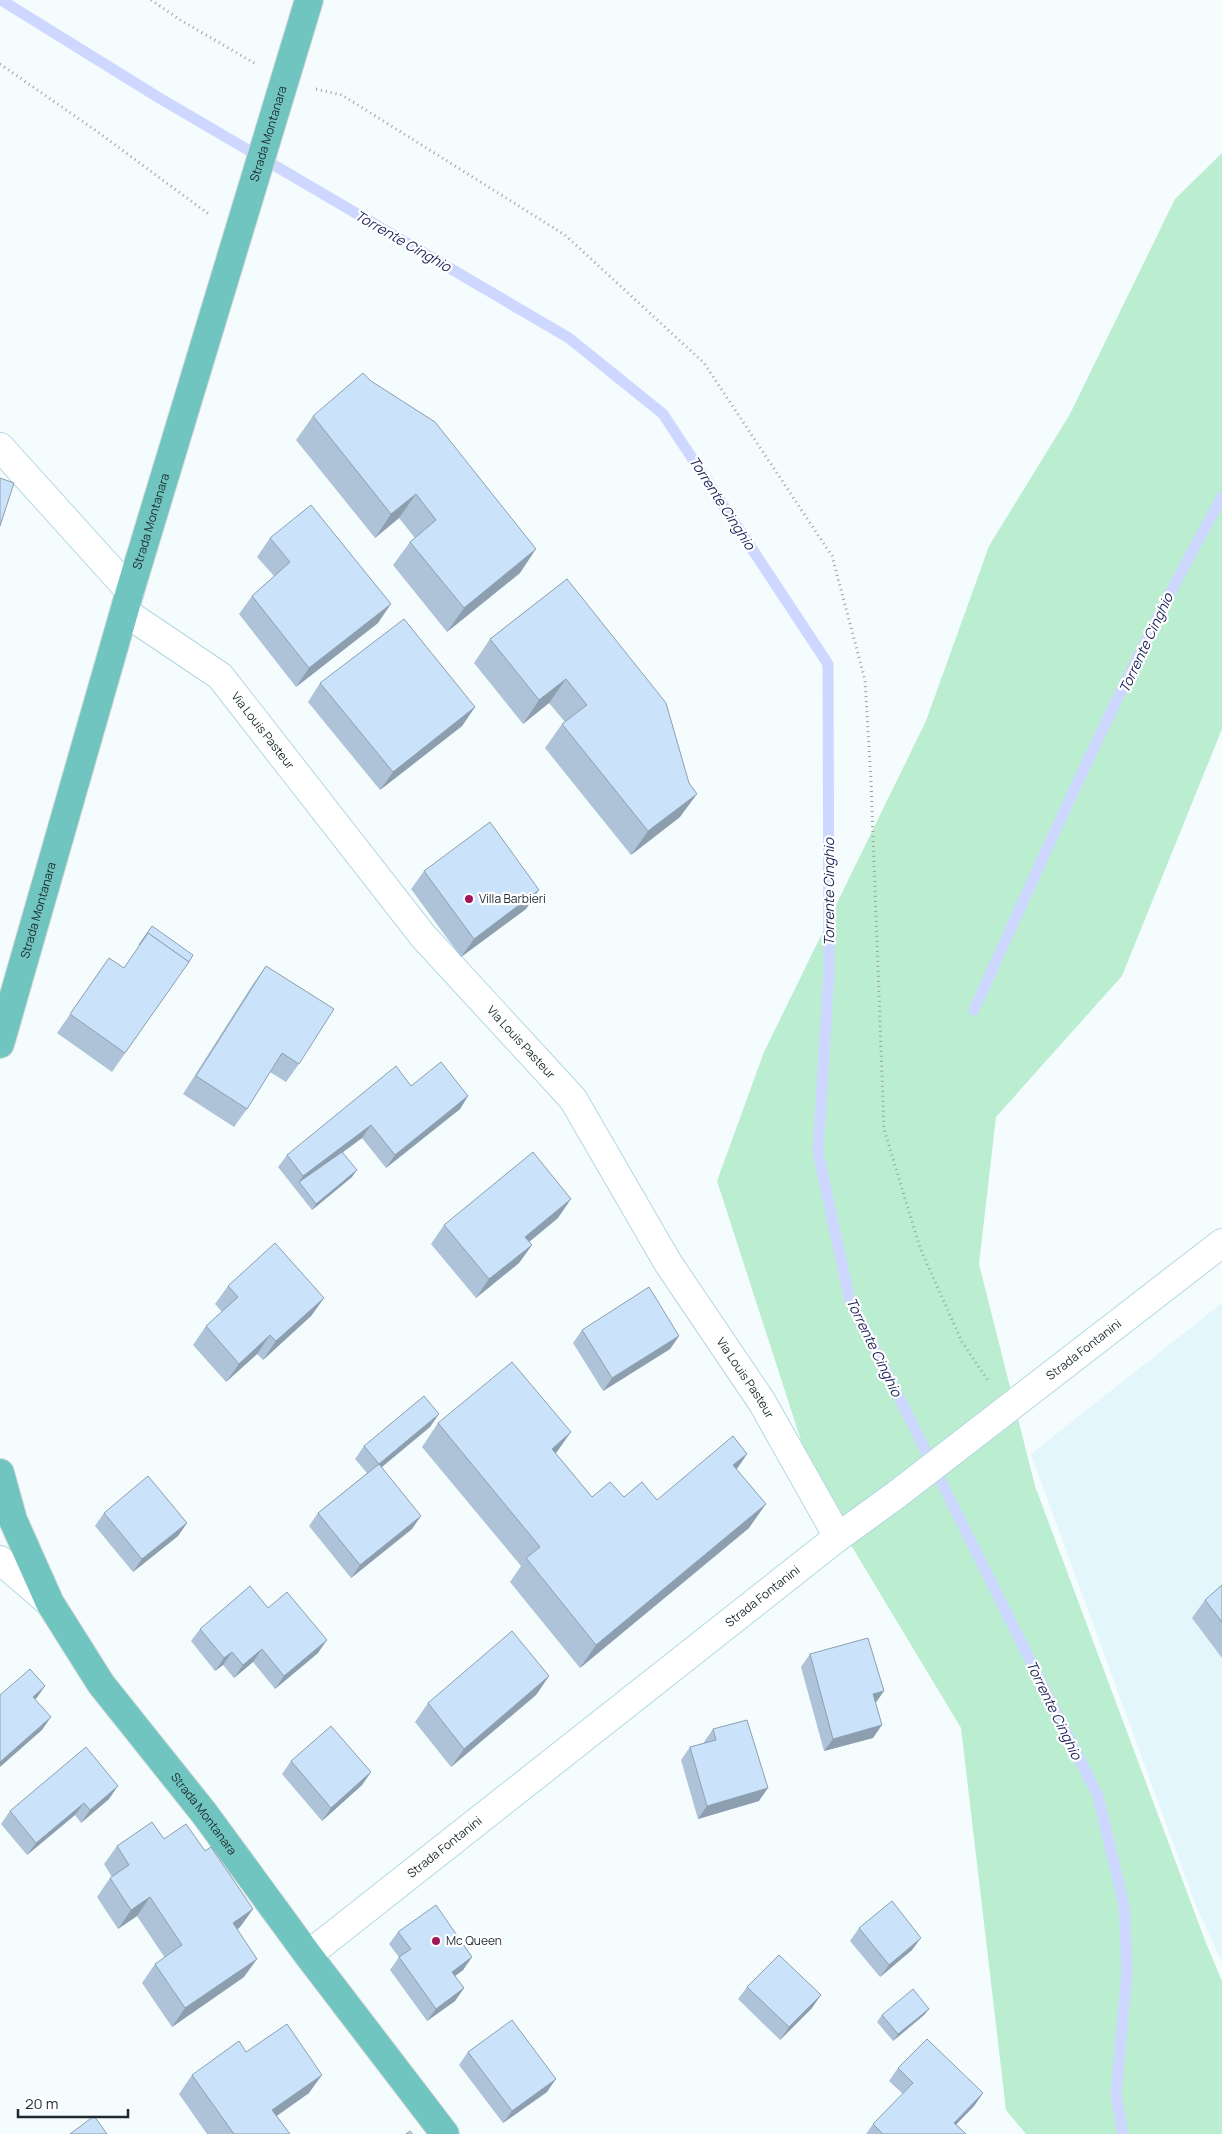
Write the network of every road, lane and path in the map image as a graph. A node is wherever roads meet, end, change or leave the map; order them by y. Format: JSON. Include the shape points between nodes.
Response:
{"nodes":[{"id":1,"x":150,"y":0,"type":"edge"},
{"id":2,"x":309,"y":0,"type":"edge"},
{"id":3,"x":0,"y":64,"type":"edge"},
{"id":4,"x":285,"y":82,"type":"junction"},
{"id":5,"x":238,"y":236,"type":"junction"},
{"id":6,"x":0,"y":446,"type":"edge"},
{"id":7,"x":127,"y":602,"type":"junction"},
{"id":8,"x":0,"y":1044,"type":"edge"},
{"id":9,"x":1222,"y":1243,"type":"edge"},
{"id":10,"x":994,"y":1389,"type":"dead end"},
{"id":11,"x":0,"y":1473,"type":"edge"},
{"id":12,"x":838,"y":1537,"type":"junction"},
{"id":13,"x":0,"y":1560,"type":"edge"},
{"id":14,"x":50,"y":1603,"type":"junction"},
{"id":15,"x":308,"y":1955,"type":"junction"},
{"id":16,"x":446,"y":2134,"type":"edge"}],
"edges":[{"from":1,"to":4,"type":"path"},
{"from":2,"to":4,"type":"main road","name":"Strada Montanara"},
{"from":3,"to":5,"type":"path"},
{"from":4,"to":5,"type":"main road","name":"Strada Montanara"},
{"from":4,"to":10,"type":"path","via":[[342,95],[565,235],[704,363],[832,556],[864,680],[884,1128],[920,1248],[962,1342]]},
{"from":5,"to":7,"type":"main road","name":"Strada Montanara"},
{"from":6,"to":7,"type":"street","name":"Via Louis Pasteur"},
{"from":7,"to":8,"type":"main road","name":"Strada Montanara"},
{"from":7,"to":12,"type":"street","name":"Via Louis Pasteur","via":[[220,676],[423,936],[572,1099],[668,1263],[762,1402]]},
{"from":9,"to":12,"type":"street","name":"Strada Fontanini"},
{"from":11,"to":14,"type":"main road","name":"Strada Montanara","via":[[13,1520]]},
{"from":12,"to":15,"type":"street","name":"Strada Fontanini"},
{"from":13,"to":14,"type":"street"},
{"from":14,"to":15,"type":"main road","name":"Strada Montanara","via":[[101,1684],[204,1813]]},
{"from":15,"to":16,"type":"main road","name":"Strada Montanara"}]}
